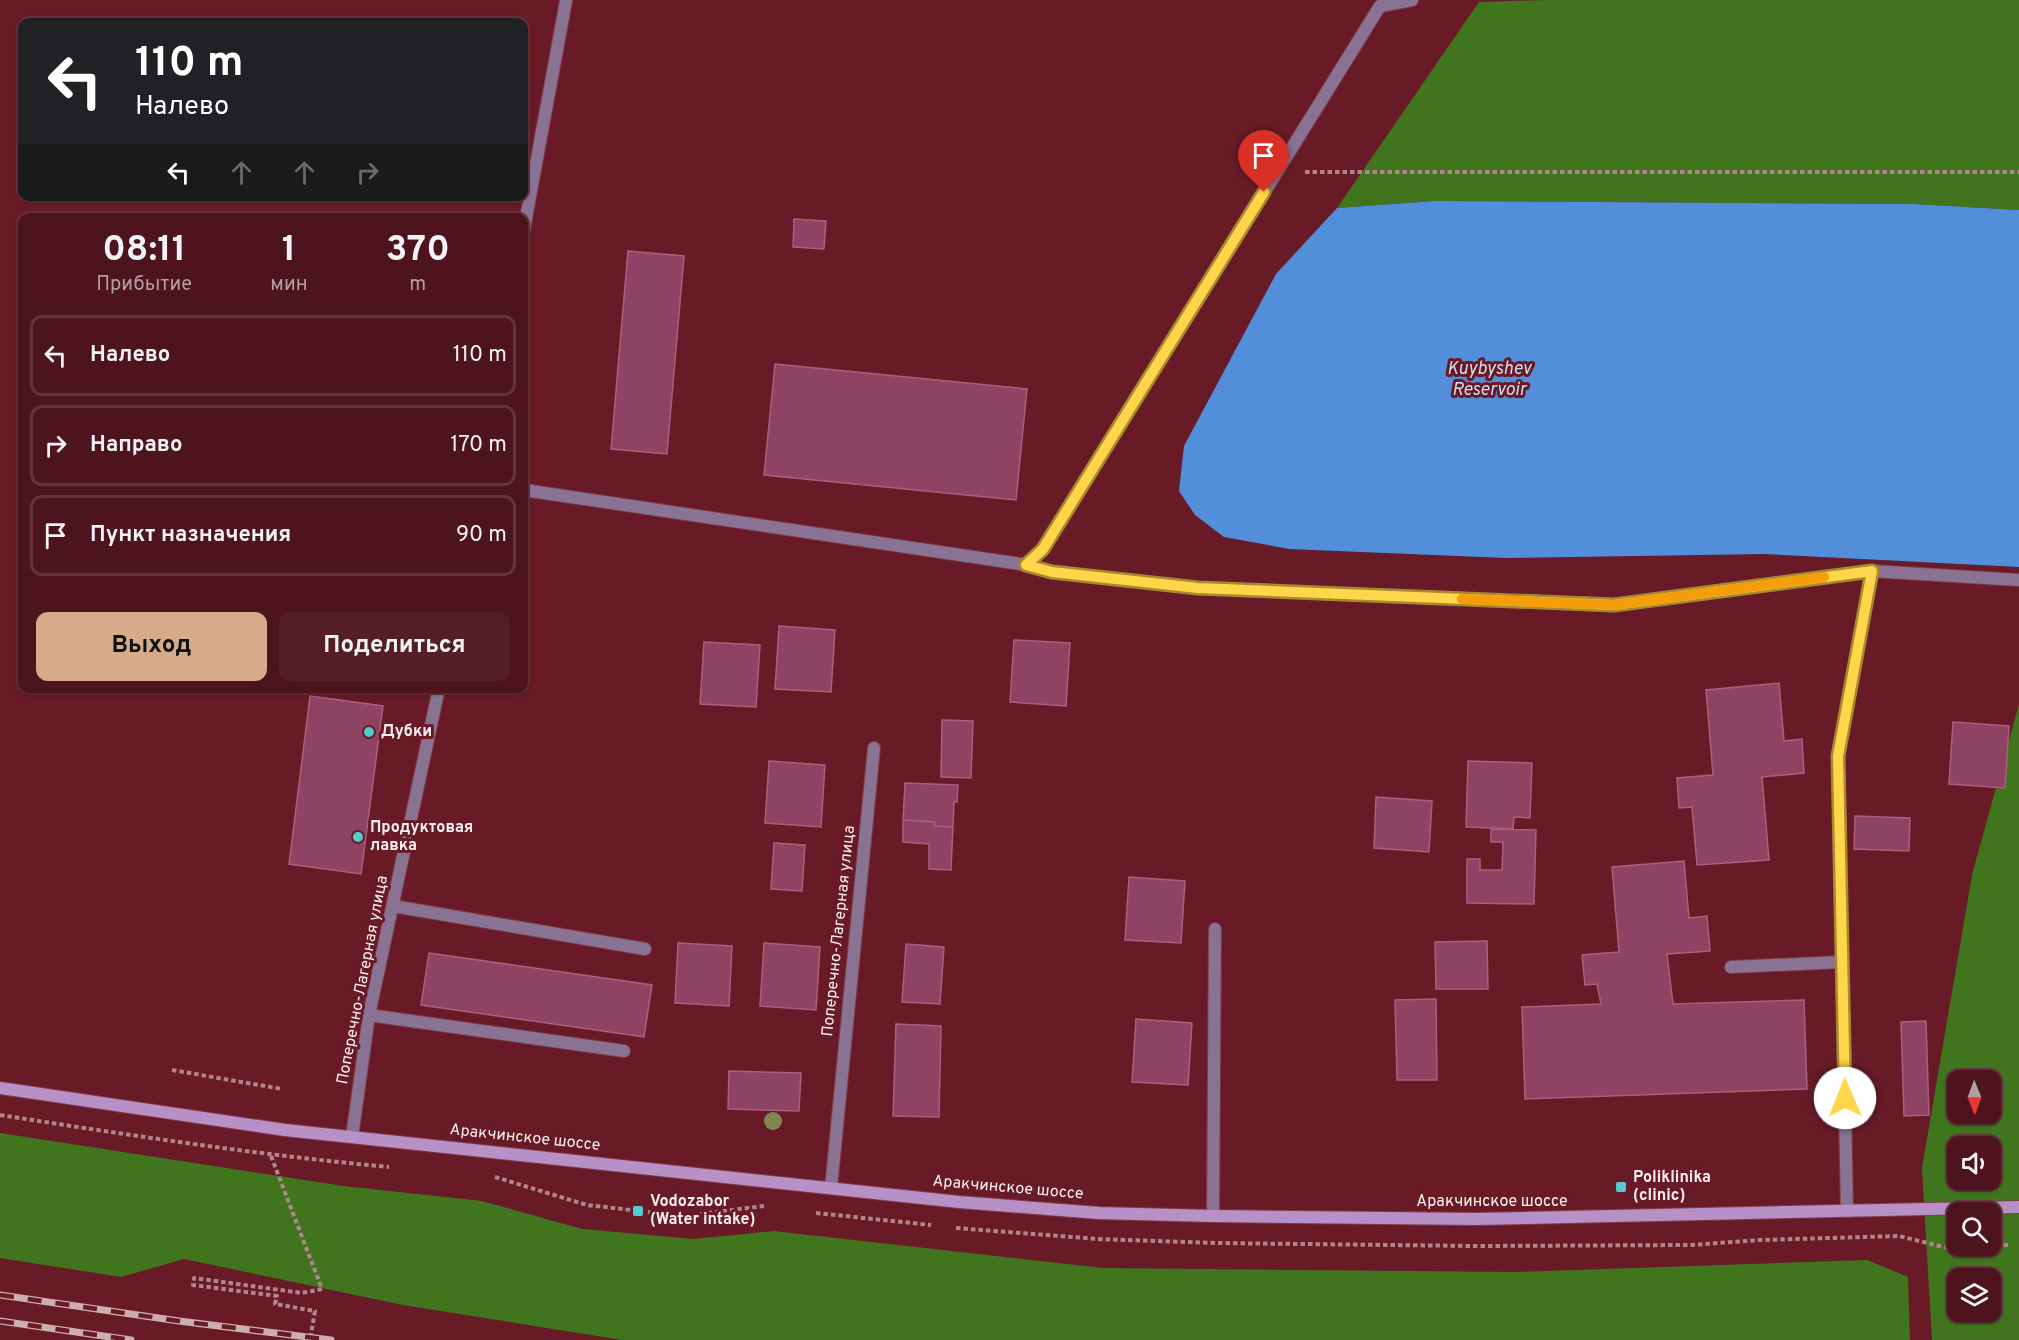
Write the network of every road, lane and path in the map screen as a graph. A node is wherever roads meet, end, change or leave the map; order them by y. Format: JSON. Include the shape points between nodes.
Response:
{"nodes":[{"id":1,"x":566,"y":0,"type":"edge"},
{"id":2,"x":1412,"y":0,"type":"edge"},
{"id":3,"x":1277,"y":172,"type":"junction"},
{"id":4,"x":2019,"y":172,"type":"edge"},
{"id":5,"x":527,"y":213,"type":"edge"},
{"id":6,"x":528,"y":491,"type":"edge"},
{"id":7,"x":1026,"y":565,"type":"junction"},
{"id":8,"x":1872,"y":571,"type":"junction"},
{"id":9,"x":2019,"y":580,"type":"edge"},
{"id":10,"x":437,"y":693,"type":"edge"},
{"id":11,"x":874,"y":748,"type":"dead end"},
{"id":12,"x":393,"y":906,"type":"junction"},
{"id":13,"x":1215,"y":929,"type":"dead end"},
{"id":14,"x":645,"y":949,"type":"dead end"},
{"id":15,"x":1842,"y":962,"type":"junction"},
{"id":16,"x":1731,"y":967,"type":"dead end"},
{"id":17,"x":369,"y":1015,"type":"junction"},
{"id":18,"x":624,"y":1051,"type":"dead end"},
{"id":19,"x":172,"y":1070,"type":"dead end"},
{"id":20,"x":0,"y":1088,"type":"edge"},
{"id":21,"x":282,"y":1089,"type":"dead end"},
{"id":22,"x":352,"y":1137,"type":"junction"},
{"id":23,"x":271,"y":1155,"type":"dead end"},
{"id":24,"x":831,"y":1188,"type":"junction"},
{"id":25,"x":2019,"y":1207,"type":"edge"},
{"id":26,"x":1847,"y":1211,"type":"junction"},
{"id":27,"x":1213,"y":1216,"type":"junction"},
{"id":28,"x":310,"y":1340,"type":"edge"}],
"edges":[{"from":1,"to":5,"type":"street"},
{"from":2,"to":3,"type":"street","via":[[1380,6]]},
{"from":3,"to":4,"type":"path"},
{"from":3,"to":7,"type":"street","via":[[1043,549]]},
{"from":6,"to":7,"type":"street"},
{"from":7,"to":8,"type":"street","via":[[1052,572],[1198,588],[1614,605]]},
{"from":8,"to":9,"type":"street"},
{"from":8,"to":15,"type":"street","via":[[1838,756]]},
{"from":10,"to":12,"type":"street","name":"Поперечно-Лагерная улица"},
{"from":11,"to":24,"type":"street","name":"Поперечно-Лагерная улица"},
{"from":12,"to":14,"type":"street"},
{"from":12,"to":17,"type":"street","name":"Поперечно-Лагерная улица"},
{"from":13,"to":27,"type":"street"},
{"from":15,"to":16,"type":"street"},
{"from":15,"to":26,"type":"street"},
{"from":17,"to":18,"type":"street"},
{"from":17,"to":22,"type":"street","name":"Поперечно-Лагерная улица"},
{"from":19,"to":21,"type":"path"},
{"from":20,"to":22,"type":"main road","name":"Аракчинское шоссе"},
{"from":22,"to":24,"type":"main road","name":"Аракчинское шоссе"},
{"from":23,"to":28,"type":"path","via":[[322,1289],[302,1293],[194,1278],[193,1285],[276,1296],[275,1304],[315,1311]]},
{"from":24,"to":27,"type":"main road","name":"Аракчинское шоссе","via":[[1099,1213]]},
{"from":25,"to":26,"type":"main road","name":"Аракчинское шоссе"},
{"from":26,"to":27,"type":"main road","name":"Аракчинское шоссе","via":[[1476,1220]]}]}
